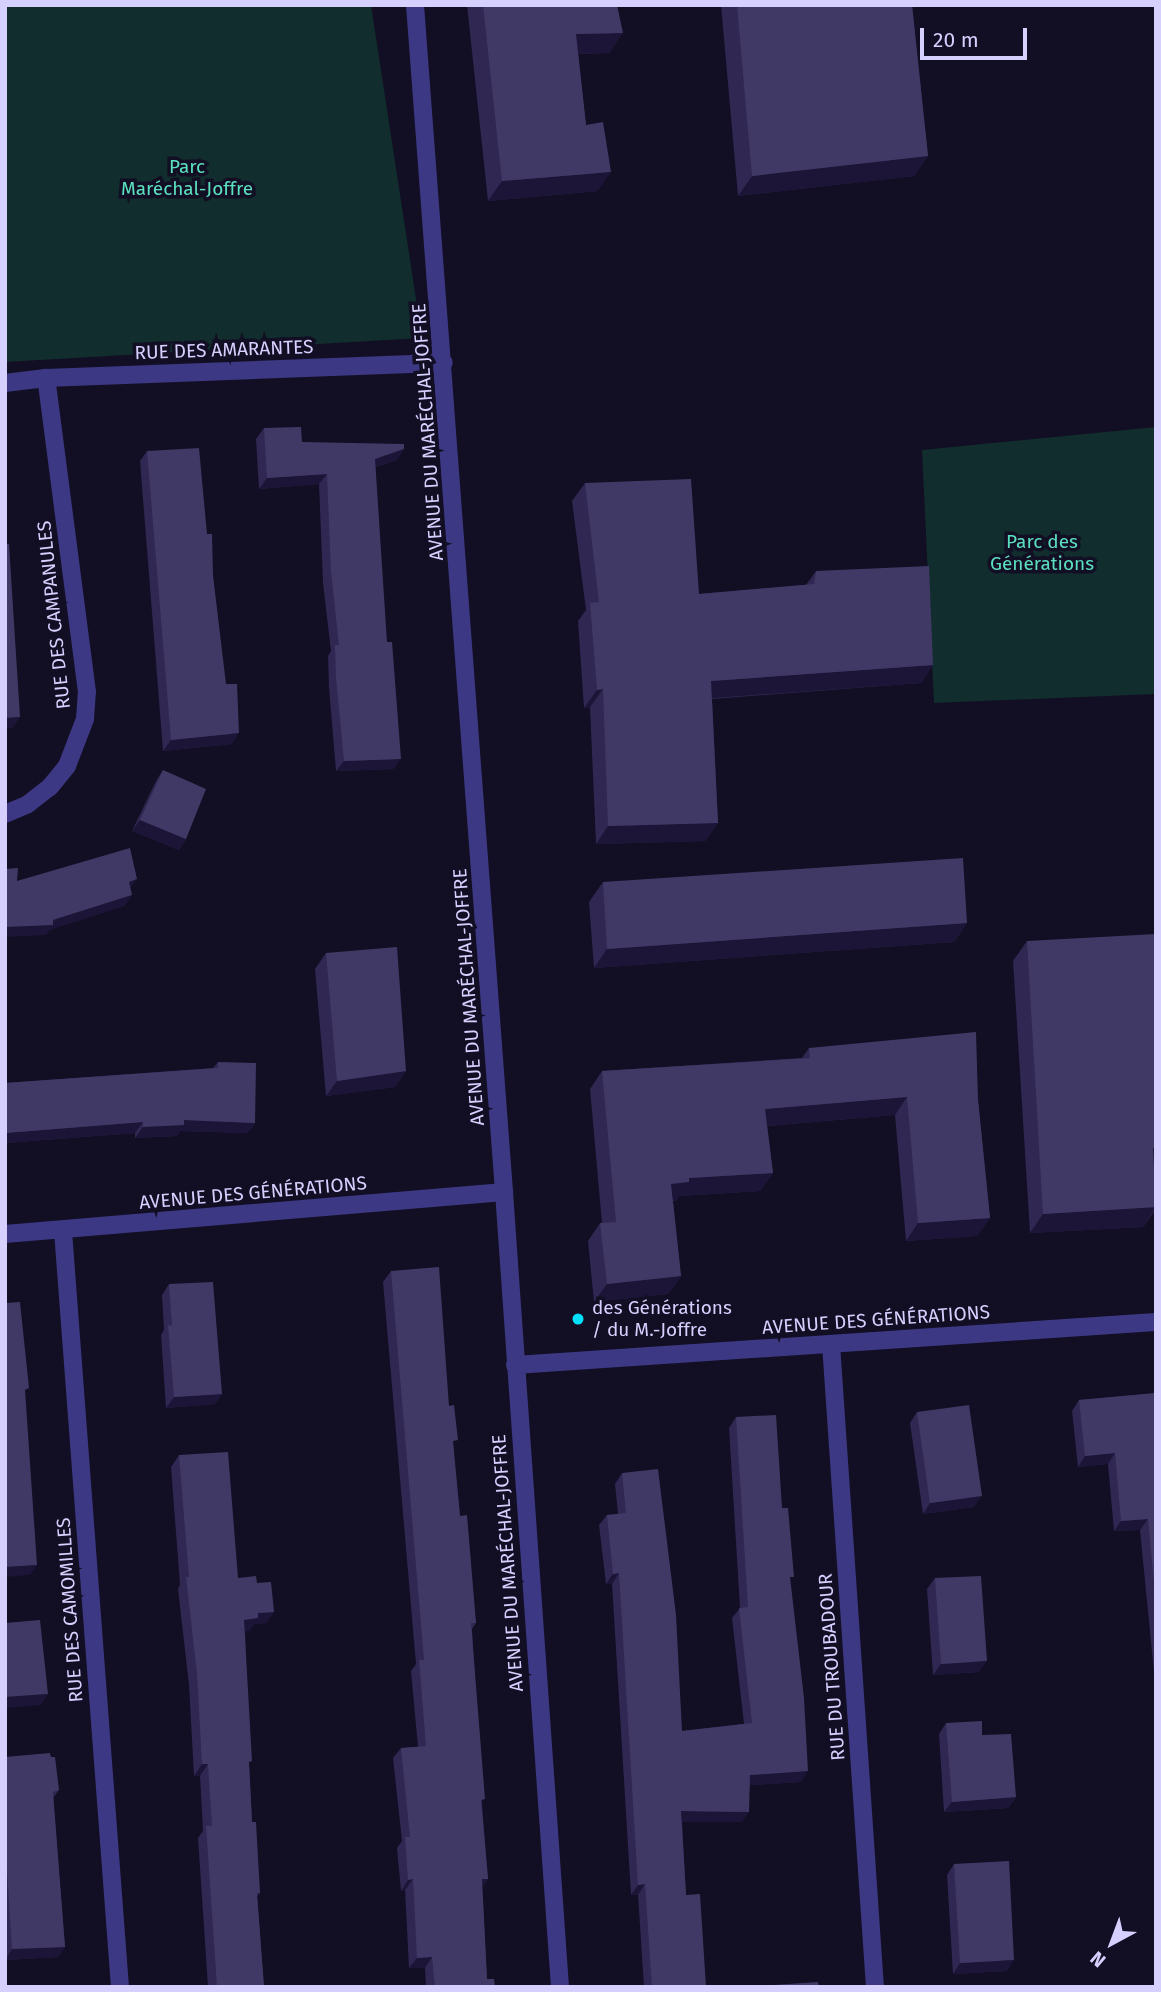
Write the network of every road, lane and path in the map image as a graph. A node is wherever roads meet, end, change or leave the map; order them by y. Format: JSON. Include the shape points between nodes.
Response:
{"nodes":[{"id":1,"x":415,"y":5,"type":"edge"},
{"id":2,"x":444,"y":363,"type":"junction"},
{"id":3,"x":46,"y":378,"type":"junction"},
{"id":4,"x":5,"y":383,"type":"edge"},
{"id":5,"x":5,"y":814,"type":"edge"},
{"id":6,"x":504,"y":1192,"type":"junction"},
{"id":7,"x":63,"y":1231,"type":"junction"},
{"id":8,"x":5,"y":1234,"type":"edge"},
{"id":9,"x":1156,"y":1322,"type":"edge"},
{"id":10,"x":831,"y":1344,"type":"junction"},
{"id":11,"x":515,"y":1365,"type":"junction"},
{"id":12,"x":120,"y":1987,"type":"edge"},
{"id":13,"x":560,"y":1987,"type":"edge"},
{"id":14,"x":875,"y":1987,"type":"edge"}],
"edges":[{"from":1,"to":2,"type":"street","name":"AVENUE DU MARÉCHAL-JOFFRE"},
{"from":2,"to":3,"type":"street","name":"RUE DES AMARANTES"},
{"from":2,"to":6,"type":"street","name":"AVENUE DU MARÉCHAL-JOFFRE"},
{"from":3,"to":4,"type":"street","name":"RUE DES AMARANTES"},
{"from":3,"to":5,"type":"street","name":"RUE DES CAMPANULES","via":[[87,692],[85,719],[77,746],[58,776],[28,804]]},
{"from":6,"to":7,"type":"street","name":"AVENUE DES GÉNÉRATIONS"},
{"from":6,"to":11,"type":"street","name":"AVENUE DU MARÉCHAL-JOFFRE"},
{"from":7,"to":8,"type":"street","name":"AVENUE DES GÉNÉRATIONS"},
{"from":7,"to":12,"type":"street","name":"RUE DES CAMOMILLES"},
{"from":9,"to":10,"type":"street","name":"AVENUE DES GÉNÉRATIONS"},
{"from":10,"to":11,"type":"street","name":"AVENUE DES GÉNÉRATIONS"},
{"from":10,"to":14,"type":"street","name":"RUE DU TROUBADOUR"},
{"from":11,"to":13,"type":"street","name":"AVENUE DU MARÉCHAL-JOFFRE"}]}
